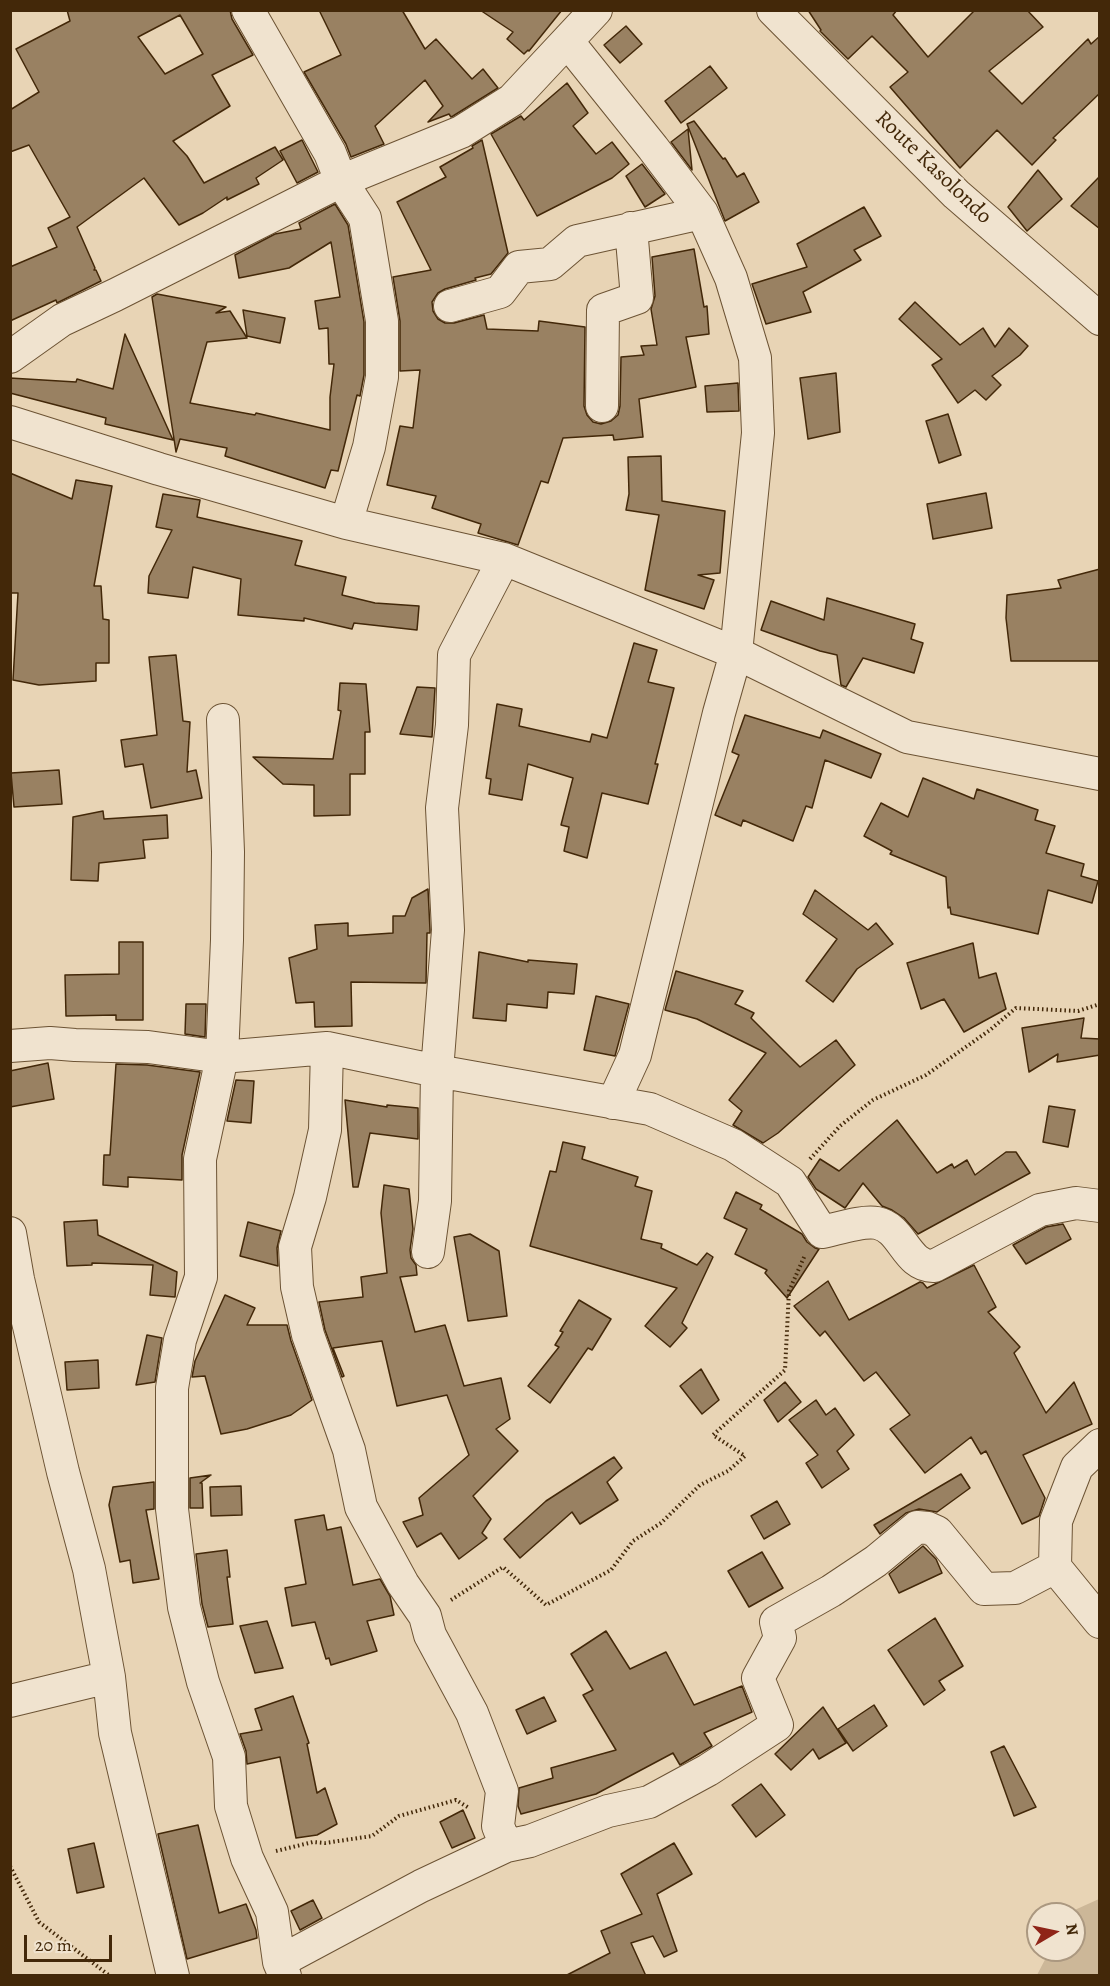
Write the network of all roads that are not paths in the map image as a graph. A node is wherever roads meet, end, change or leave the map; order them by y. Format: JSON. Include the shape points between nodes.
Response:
{"nodes":[{"id":1,"x":248,"y":10,"type":"edge"},
{"id":2,"x":596,"y":10,"type":"edge"},
{"id":3,"x":773,"y":10,"type":"edge"},
{"id":4,"x":568,"y":42,"type":"junction"},
{"id":5,"x":341,"y":181,"type":"junction"},
{"id":6,"x":702,"y":213,"type":"junction"},
{"id":7,"x":631,"y":228,"type":"junction"},
{"id":8,"x":450,"y":306,"type":"dead end"},
{"id":9,"x":1100,"y":319,"type":"edge"},
{"id":10,"x":10,"y":357,"type":"edge"},
{"id":11,"x":602,"y":406,"type":"dead end"},
{"id":12,"x":10,"y":422,"type":"edge"},
{"id":13,"x":346,"y":524,"type":"junction"},
{"id":14,"x":504,"y":559,"type":"junction"},
{"id":15,"x":736,"y":653,"type":"junction"},
{"id":16,"x":223,"y":720,"type":"dead end"},
{"id":17,"x":1100,"y":774,"type":"edge"},
{"id":18,"x":10,"y":1046,"type":"edge"},
{"id":19,"x":327,"y":1048,"type":"junction"},
{"id":20,"x":222,"y":1057,"type":"junction"},
{"id":21,"x":437,"y":1071,"type":"junction"},
{"id":22,"x":613,"y":1103,"type":"junction"},
{"id":23,"x":1100,"y":1206,"type":"edge"},
{"id":24,"x":10,"y":1233,"type":"edge"},
{"id":25,"x":428,"y":1252,"type":"dead end"},
{"id":26,"x":1100,"y":1445,"type":"edge"},
{"id":27,"x":1055,"y":1567,"type":"junction"},
{"id":28,"x":1100,"y":1622,"type":"edge"},
{"id":29,"x":109,"y":1677,"type":"junction"},
{"id":30,"x":10,"y":1701,"type":"edge"},
{"id":31,"x":502,"y":1836,"type":"junction"},
{"id":32,"x":282,"y":1969,"type":"edge"},
{"id":33,"x":173,"y":1976,"type":"edge"}],
"edges":[{"from":1,"to":5,"type":"street","via":[[330,153]]},
{"from":2,"to":4,"type":"street"},
{"from":3,"to":9,"type":"street","name":"Route Kasolondo","via":[[956,194]]},
{"from":4,"to":5,"type":"street","via":[[512,100],[461,132]]},
{"from":4,"to":6,"type":"street"},
{"from":5,"to":10,"type":"street","via":[[62,320]]},
{"from":5,"to":13,"type":"street","via":[[365,218],[382,321],[378,400],[369,447]]},
{"from":6,"to":7,"type":"street"},
{"from":6,"to":15,"type":"street","via":[[731,278],[755,358],[758,433]]},
{"from":7,"to":8,"type":"street","via":[[577,241],[550,264],[519,267],[500,292]]},
{"from":7,"to":11,"type":"street","via":[[637,298],[603,310]]},
{"from":12,"to":13,"type":"street"},
{"from":13,"to":14,"type":"street"},
{"from":14,"to":15,"type":"street"},
{"from":14,"to":21,"type":"street","via":[[454,655],[452,725],[442,808],[448,930]]},
{"from":15,"to":17,"type":"street","via":[[907,738]]},
{"from":15,"to":22,"type":"street","via":[[635,1055]]},
{"from":16,"to":20,"type":"street","via":[[228,852]]},
{"from":18,"to":20,"type":"street","via":[[50,1042],[148,1047]]},
{"from":19,"to":20,"type":"street"},
{"from":19,"to":21,"type":"street"},
{"from":19,"to":31,"type":"street","via":[[325,1130],[295,1247],[297,1287],[308,1335],[349,1450],[362,1507],[403,1584],[425,1616],[430,1635],[472,1713],[502,1791]]},
{"from":20,"to":32,"type":"street","via":[[201,1159],[201,1277],[180,1340],[172,1388],[172,1509],[184,1607],[203,1682],[229,1757],[231,1806],[247,1858],[273,1912]]},
{"from":21,"to":22,"type":"street"},
{"from":21,"to":25,"type":"street","via":[[435,1201]]},
{"from":22,"to":23,"type":"street","via":[[650,1109],[733,1145],[790,1182],[822,1232],[881,1223],[919,1264],[934,1266],[1040,1210],[1076,1203]]},
{"from":24,"to":29,"type":"street","via":[[63,1472],[89,1569]]},
{"from":26,"to":27,"type":"street","via":[[1077,1467],[1056,1521]]},
{"from":27,"to":28,"type":"street"},
{"from":27,"to":31,"type":"street","via":[[1015,1588],[984,1589],[937,1532],[917,1527],[831,1592],[776,1622],[780,1638],[758,1678],[777,1725],[649,1802],[608,1811],[530,1841]]},
{"from":29,"to":30,"type":"street"},
{"from":29,"to":33,"type":"street","via":[[115,1733]]},
{"from":31,"to":32,"type":"street"}]}
